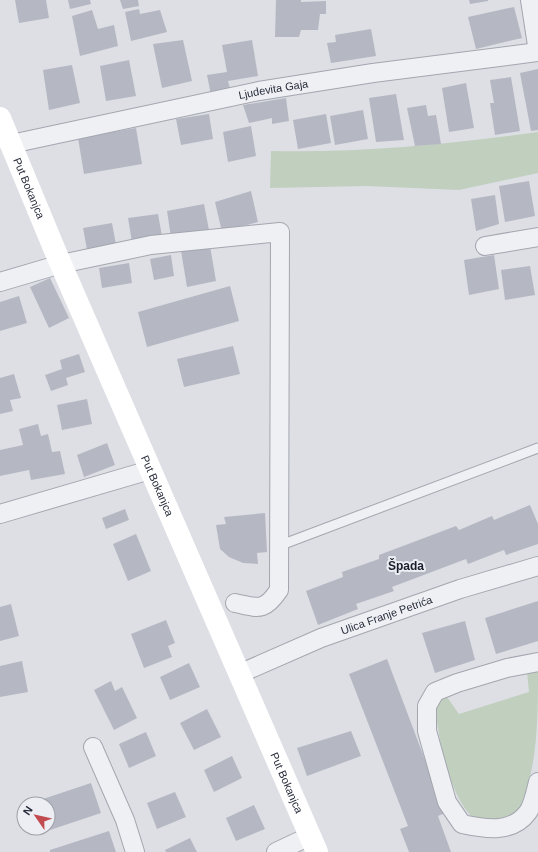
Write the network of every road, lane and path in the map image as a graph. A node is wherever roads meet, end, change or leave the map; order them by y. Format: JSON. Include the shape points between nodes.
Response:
{"nodes":[{"id":1,"x":530,"y":0,"type":"edge"},
{"id":2,"x":538,"y":52,"type":"edge"},
{"id":3,"x":0,"y":118,"type":"edge"},
{"id":4,"x":11,"y":144,"type":"junction"},
{"id":5,"x":538,"y":237,"type":"edge"},
{"id":6,"x":485,"y":246,"type":"dead end"},
{"id":7,"x":61,"y":264,"type":"junction"},
{"id":8,"x":0,"y":282,"type":"edge"},
{"id":9,"x":538,"y":448,"type":"edge"},
{"id":10,"x":150,"y":470,"type":"junction"},
{"id":11,"x":0,"y":514,"type":"edge"},
{"id":12,"x":281,"y":545,"type":"junction"},
{"id":13,"x":538,"y":566,"type":"edge"},
{"id":14,"x":235,"y":603,"type":"dead end"},
{"id":15,"x":538,"y":662,"type":"edge"},
{"id":16,"x":239,"y":674,"type":"junction"},
{"id":17,"x":93,"y":747,"type":"dead end"},
{"id":18,"x":538,"y":782,"type":"edge"},
{"id":19,"x":313,"y":844,"type":"edge"},
{"id":20,"x":135,"y":852,"type":"edge"},
{"id":21,"x":276,"y":852,"type":"edge"}],
"edges":[{"from":1,"to":2,"type":"street"},
{"from":2,"to":4,"type":"street","name":"Ljudevita Gaja","via":[[259,91]]},
{"from":3,"to":4,"type":"main road","name":"Put Bokanjca"},
{"from":4,"to":7,"type":"main road","name":"Put Bokanjca"},
{"from":5,"to":6,"type":"street"},
{"from":7,"to":8,"type":"street"},
{"from":7,"to":10,"type":"main road","name":"Put Bokanjca"},
{"from":7,"to":12,"type":"street","via":[[151,245],[280,232]]},
{"from":9,"to":12,"type":"lane"},
{"from":10,"to":11,"type":"street"},
{"from":10,"to":16,"type":"main road","name":"Put Bokanjca"},
{"from":12,"to":14,"type":"street","via":[[279,590],[270,604],[258,608]]},
{"from":13,"to":16,"type":"street","name":"Ulica Franje Petrića","via":[[460,589],[321,638]]},
{"from":15,"to":18,"type":"street","via":[[507,668],[435,692],[427,706],[427,731],[448,802],[462,824],[486,829],[512,825],[529,811]]},
{"from":16,"to":19,"type":"main road","name":"Put Bokanjca"},
{"from":17,"to":20,"type":"street","via":[[125,820]]},
{"from":19,"to":21,"type":"street"}]}
